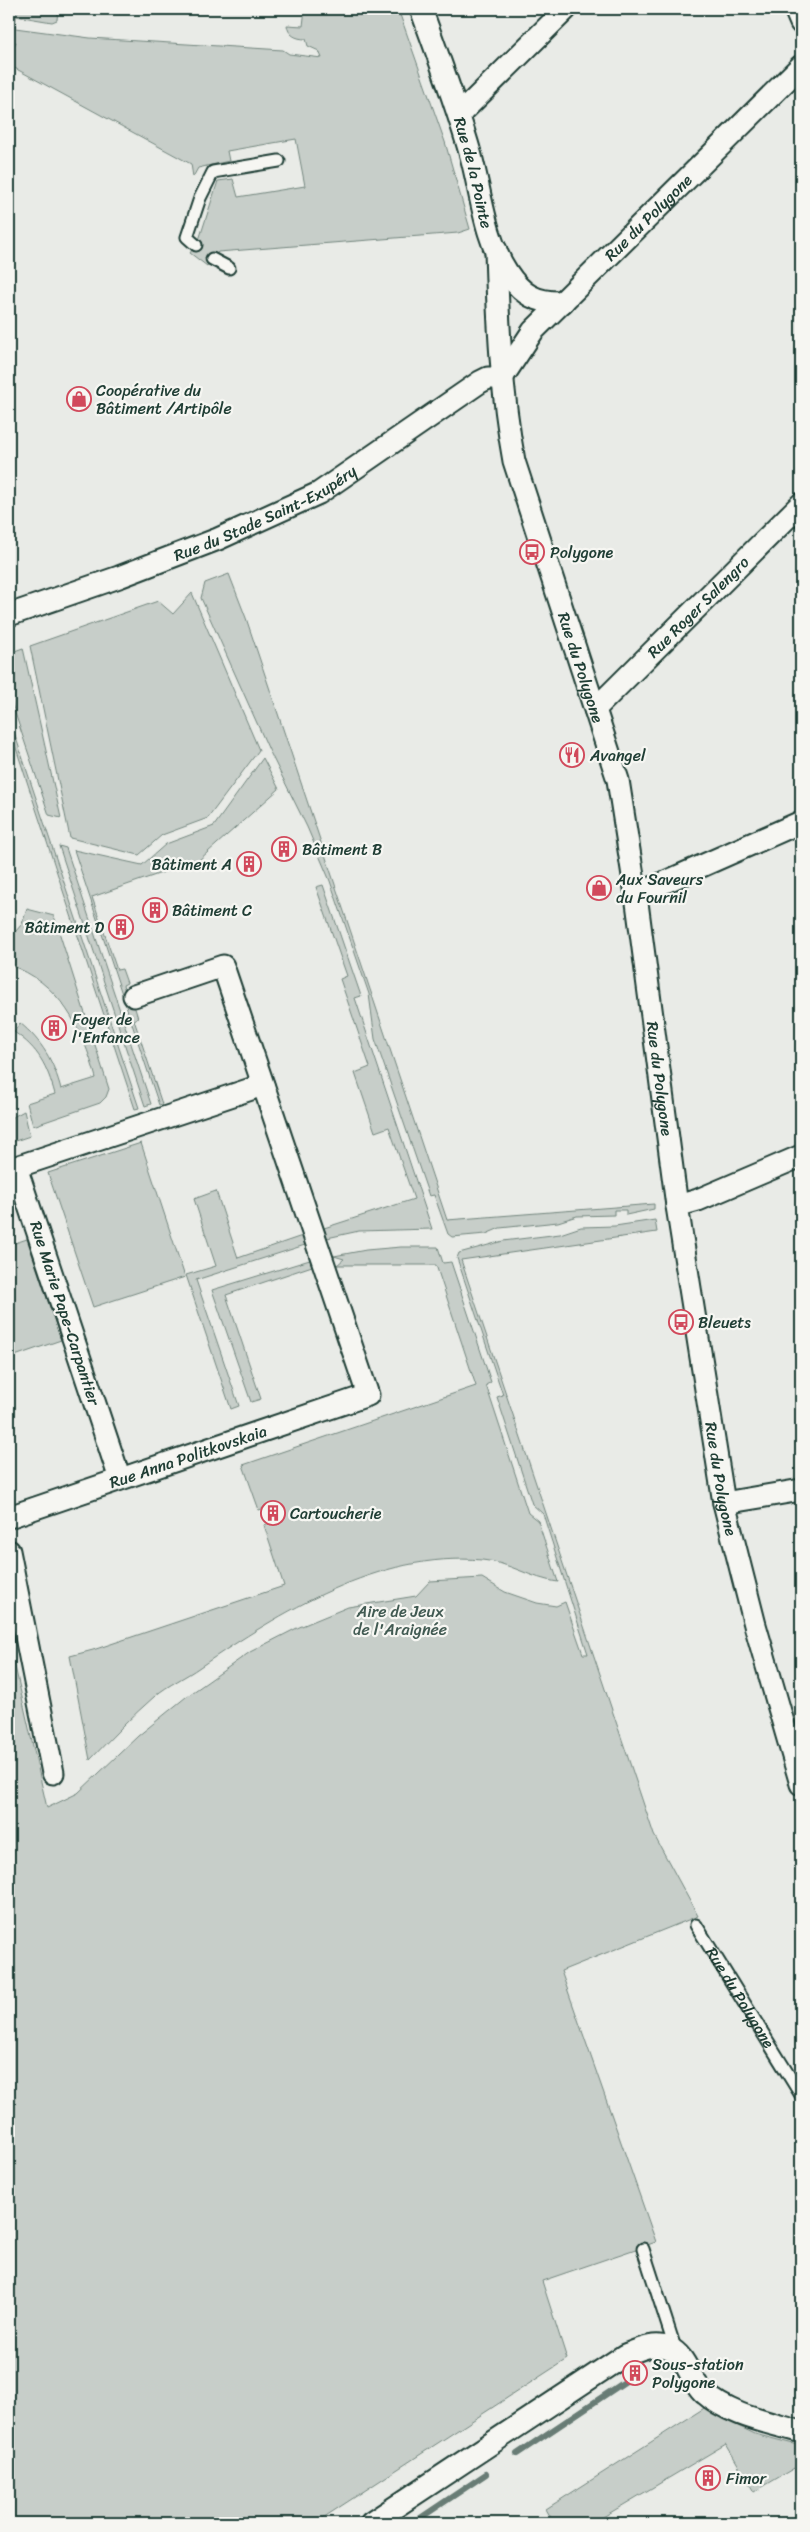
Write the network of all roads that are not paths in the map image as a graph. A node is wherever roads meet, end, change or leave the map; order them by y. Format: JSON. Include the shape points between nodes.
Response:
{"nodes":[{"id":1,"x":421,"y":9,"type":"edge"},
{"id":2,"x":566,"y":9,"type":"edge"},
{"id":3,"x":795,"y":9,"type":"edge"},
{"id":4,"x":801,"y":23,"type":"edge"},
{"id":5,"x":801,"y":66,"type":"edge"},
{"id":6,"x":459,"y":115,"type":"junction"},
{"id":7,"x":279,"y":161,"type":"dead end"},
{"id":8,"x":196,"y":245,"type":"dead end"},
{"id":9,"x":496,"y":250,"type":"junction"},
{"id":10,"x":212,"y":259,"type":"dead end"},
{"id":11,"x":229,"y":268,"type":"dead end"},
{"id":12,"x":563,"y":302,"type":"junction"},
{"id":13,"x":502,"y":378,"type":"junction"},
{"id":14,"x":801,"y":504,"type":"edge"},
{"id":15,"x":9,"y":615,"type":"edge"},
{"id":16,"x":595,"y":709,"type":"junction"},
{"id":17,"x":801,"y":822,"type":"edge"},
{"id":18,"x":636,"y":896,"type":"junction"},
{"id":19,"x":134,"y":996,"type":"dead end"},
{"id":20,"x":263,"y":1085,"type":"junction"},
{"id":21,"x":801,"y":1156,"type":"edge"},
{"id":22,"x":677,"y":1206,"type":"junction"},
{"id":23,"x":120,"y":1479,"type":"junction"},
{"id":24,"x":801,"y":1490,"type":"edge"},
{"id":25,"x":724,"y":1503,"type":"junction"},
{"id":26,"x":9,"y":1517,"type":"edge"},
{"id":27,"x":9,"y":1552,"type":"edge"},
{"id":28,"x":53,"y":1773,"type":"dead end"},
{"id":29,"x":801,"y":1784,"type":"edge"},
{"id":30,"x":696,"y":1926,"type":"dead end"},
{"id":31,"x":801,"y":2095,"type":"edge"},
{"id":32,"x":643,"y":2249,"type":"dead end"},
{"id":33,"x":677,"y":2352,"type":"junction"},
{"id":34,"x":801,"y":2432,"type":"edge"},
{"id":35,"x":371,"y":2523,"type":"edge"}],
"edges":[{"from":1,"to":6,"type":"street","name":"Rue de la Pointe"},
{"from":2,"to":6,"type":"street"},
{"from":3,"to":4,"type":"street"},
{"from":5,"to":12,"type":"street","name":"Rue du Polygone"},
{"from":6,"to":9,"type":"street","name":"Rue de la Pointe"},
{"from":7,"to":8,"type":"lane","via":[[213,172],[200,198],[188,237]]},
{"from":9,"to":12,"type":"street","name":"Rue de la Pointe","via":[[507,272],[532,298]]},
{"from":9,"to":13,"type":"street","name":"Rue du Polygone"},
{"from":10,"to":11,"type":"lane"},
{"from":12,"to":13,"type":"street","name":"Rue du Polygone","via":[[533,331]]},
{"from":13,"to":15,"type":"street","name":"Rue du Stade Saint-Exupéry","via":[[488,378],[480,382],[319,493],[218,539]]},
{"from":13,"to":16,"type":"street","name":"Rue du Polygone","via":[[514,461]]},
{"from":14,"to":16,"type":"street","name":"Rue Roger Salengro"},
{"from":16,"to":18,"type":"street","name":"Rue du Polygone","via":[[618,780]]},
{"from":17,"to":18,"type":"street"},
{"from":18,"to":22,"type":"street","name":"Rue du Polygone"},
{"from":19,"to":20,"type":"street","via":[[224,966]]},
{"from":20,"to":23,"type":"street","name":"Rue Anna Politkovskaia","via":[[368,1394]]},
{"from":20,"to":23,"type":"street","name":"Rue Marie Pape-Carpantier","via":[[16,1167]]},
{"from":21,"to":22,"type":"street"},
{"from":22,"to":25,"type":"street","name":"Rue du Polygone"},
{"from":23,"to":26,"type":"street","name":"Rue Anna Politkovskaia"},
{"from":24,"to":25,"type":"street"},
{"from":25,"to":29,"type":"street","name":"Rue du Polygone"},
{"from":27,"to":28,"type":"street"},
{"from":30,"to":31,"type":"lane","name":"Rue du Polygone"},
{"from":32,"to":33,"type":"lane"},
{"from":33,"to":34,"type":"street","via":[[696,2385],[727,2409]]},
{"from":33,"to":35,"type":"street","via":[[658,2346],[641,2348],[625,2356]]}]}
